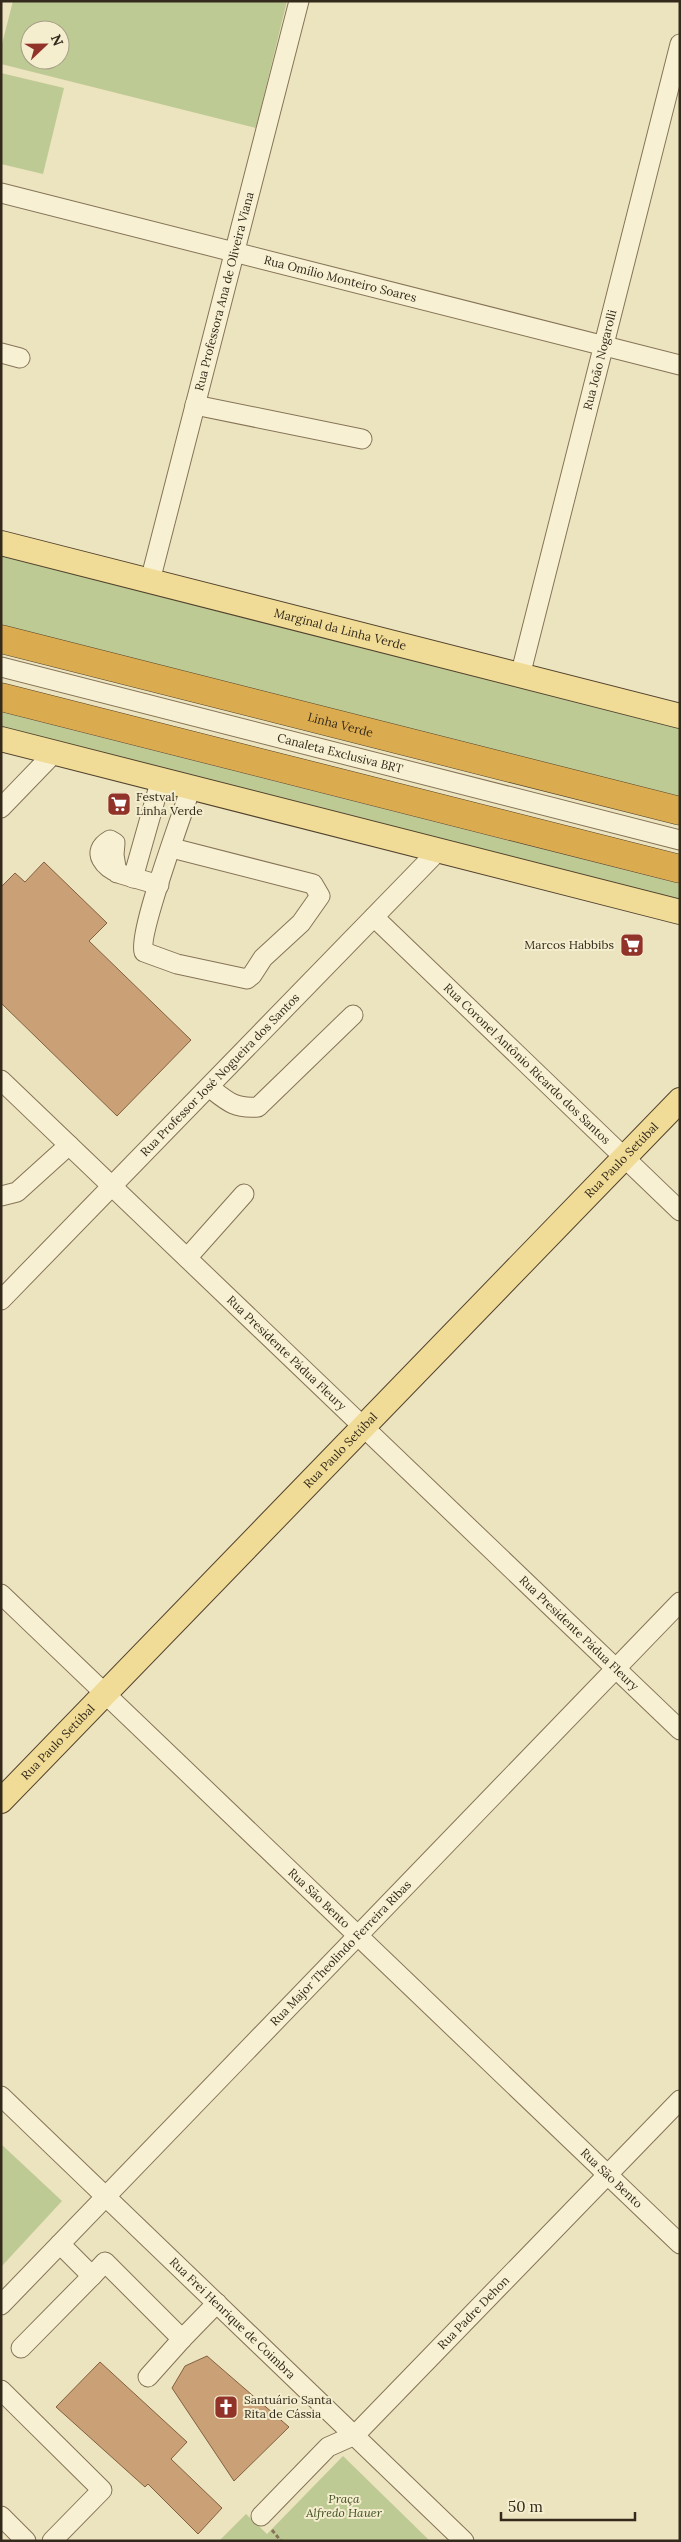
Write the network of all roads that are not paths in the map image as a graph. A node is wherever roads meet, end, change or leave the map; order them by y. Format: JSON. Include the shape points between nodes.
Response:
{"nodes":[{"id":1,"x":299,"y":1,"type":"edge"},
{"id":2,"x":680,"y":44,"type":"edge"},
{"id":3,"x":1,"y":193,"type":"edge"},
{"id":4,"x":234,"y":252,"type":"junction"},
{"id":5,"x":604,"y":346,"type":"junction"},
{"id":6,"x":1,"y":353,"type":"edge"},
{"id":7,"x":20,"y":358,"type":"dead end"},
{"id":8,"x":680,"y":366,"type":"edge"},
{"id":9,"x":195,"y":405,"type":"junction"},
{"id":10,"x":362,"y":439,"type":"dead end"},
{"id":11,"x":1,"y":543,"type":"edge"},
{"id":12,"x":150,"y":581,"type":"junction"},
{"id":13,"x":1,"y":639,"type":"edge"},
{"id":14,"x":1,"y":668,"type":"edge"},
{"id":15,"x":520,"y":676,"type":"junction"},
{"id":16,"x":1,"y":697,"type":"edge"},
{"id":17,"x":680,"y":716,"type":"edge"},
{"id":18,"x":1,"y":739,"type":"edge"},
{"id":19,"x":55,"y":752,"type":"junction"},
{"id":20,"x":161,"y":779,"type":"junction"},
{"id":21,"x":191,"y":787,"type":"junction"},
{"id":22,"x":1,"y":808,"type":"edge"},
{"id":23,"x":680,"y":811,"type":"edge"},
{"id":24,"x":680,"y":840,"type":"edge"},
{"id":25,"x":172,"y":848,"type":"junction"},
{"id":26,"x":438,"y":851,"type":"junction"},
{"id":27,"x":680,"y":869,"type":"edge"},
{"id":28,"x":159,"y":885,"type":"junction"},
{"id":29,"x":680,"y":912,"type":"edge"},
{"id":30,"x":374,"y":917,"type":"junction"},
{"id":31,"x":353,"y":1015,"type":"dead end"},
{"id":32,"x":1,"y":1080,"type":"edge"},
{"id":33,"x":209,"y":1087,"type":"junction"},
{"id":34,"x":680,"y":1100,"type":"edge"},
{"id":35,"x":69,"y":1144,"type":"junction"},
{"id":36,"x":624,"y":1158,"type":"junction"},
{"id":37,"x":112,"y":1186,"type":"junction"},
{"id":38,"x":244,"y":1194,"type":"dead end"},
{"id":39,"x":1,"y":1196,"type":"edge"},
{"id":40,"x":680,"y":1211,"type":"edge"},
{"id":41,"x":187,"y":1258,"type":"junction"},
{"id":42,"x":1,"y":1300,"type":"edge"},
{"id":43,"x":363,"y":1427,"type":"junction"},
{"id":44,"x":1,"y":1594,"type":"edge"},
{"id":45,"x":680,"y":1602,"type":"edge"},
{"id":46,"x":616,"y":1669,"type":"junction"},
{"id":47,"x":106,"y":1694,"type":"junction"},
{"id":48,"x":680,"y":1730,"type":"edge"},
{"id":49,"x":1,"y":1801,"type":"edge"},
{"id":50,"x":358,"y":1936,"type":"junction"},
{"id":51,"x":1,"y":2096,"type":"edge"},
{"id":52,"x":680,"y":2100,"type":"edge"},
{"id":53,"x":608,"y":2175,"type":"junction"},
{"id":54,"x":106,"y":2197,"type":"junction"},
{"id":55,"x":60,"y":2244,"type":"junction"},
{"id":56,"x":680,"y":2244,"type":"edge"},
{"id":57,"x":92,"y":2276,"type":"junction"},
{"id":58,"x":217,"y":2303,"type":"junction"},
{"id":59,"x":1,"y":2305,"type":"edge"},
{"id":60,"x":182,"y":2339,"type":"junction"},
{"id":61,"x":21,"y":2348,"type":"dead end"},
{"id":62,"x":148,"y":2377,"type":"dead end"},
{"id":63,"x":1,"y":2391,"type":"edge"},
{"id":64,"x":354,"y":2436,"type":"junction"},
{"id":65,"x":1,"y":2516,"type":"edge"},
{"id":66,"x":261,"y":2516,"type":"dead end"},
{"id":67,"x":19,"y":2538,"type":"edge"},
{"id":68,"x":52,"y":2541,"type":"edge"},
{"id":69,"x":464,"y":2541,"type":"edge"}],
"edges":[{"from":1,"to":4,"type":"street","name":"Rua Professora Ana de Oliveira Viana"},
{"from":2,"to":5,"type":"street","name":"Rua João Nogarolli"},
{"from":3,"to":4,"type":"street","name":"Rua Omílio Monteiro Soares"},
{"from":4,"to":5,"type":"street","name":"Rua Omílio Monteiro Soares"},
{"from":4,"to":9,"type":"street","name":"Rua Professora Ana de Oliveira Viana"},
{"from":5,"to":8,"type":"street","name":"Rua Omílio Monteiro Soares"},
{"from":5,"to":15,"type":"street","name":"Rua João Nogarolli"},
{"from":6,"to":7,"type":"street"},
{"from":9,"to":10,"type":"street"},
{"from":9,"to":12,"type":"street","name":"Rua Professora Ana de Oliveira Viana"},
{"from":11,"to":12,"type":"main road","name":"Marginal da Linha Verde"},
{"from":12,"to":15,"type":"main road","name":"Marginal da Linha Verde"},
{"from":13,"to":23,"type":"highway","name":"Linha Verde"},
{"from":14,"to":24,"type":"street","name":"Canaleta Exclusiva BRT"},
{"from":15,"to":17,"type":"main road","name":"Marginal da Linha Verde"},
{"from":16,"to":27,"type":"highway"},
{"from":18,"to":19,"type":"main road"},
{"from":19,"to":20,"type":"main road"},
{"from":19,"to":22,"type":"street"},
{"from":20,"to":21,"type":"main road"},
{"from":20,"to":28,"type":"street","via":[[125,875]]},
{"from":21,"to":25,"type":"street"},
{"from":21,"to":26,"type":"main road"},
{"from":25,"to":28,"type":"street"},
{"from":25,"to":28,"type":"street","via":[[313,884],[320,896],[300,923],[263,958],[247,979],[149,956],[142,947]]},
{"from":26,"to":29,"type":"main road"},
{"from":26,"to":30,"type":"street","name":"Rua Professor José Nogueira dos Santos"},
{"from":30,"to":33,"type":"street","name":"Rua Professor José Nogueira dos Santos"},
{"from":30,"to":36,"type":"street","name":"Rua Coronel Antônio Ricardo dos Santos"},
{"from":31,"to":33,"type":"street","via":[[258,1107],[242,1108]]},
{"from":32,"to":35,"type":"street","name":"Rua Presidente Pádua Fleury"},
{"from":33,"to":37,"type":"street","name":"Rua Professor José Nogueira dos Santos"},
{"from":34,"to":36,"type":"main road","name":"Rua Paulo Setúbal"},
{"from":35,"to":37,"type":"street","name":"Rua Presidente Pádua Fleury"},
{"from":35,"to":39,"type":"street","via":[[17,1192]]},
{"from":36,"to":40,"type":"street","name":"Rua Coronel Antônio Ricardo dos Santos"},
{"from":36,"to":43,"type":"main road","name":"Rua Paulo Setúbal"},
{"from":37,"to":41,"type":"street","name":"Rua Presidente Pádua Fleury"},
{"from":37,"to":42,"type":"street","name":"Rua Professor José Nogueira dos Santos"},
{"from":38,"to":41,"type":"street"},
{"from":41,"to":43,"type":"street","name":"Rua Presidente Pádua Fleury"},
{"from":43,"to":46,"type":"street","name":"Rua Presidente Pádua Fleury"},
{"from":43,"to":47,"type":"main road","name":"Rua Paulo Setúbal"},
{"from":44,"to":47,"type":"street","name":"Rua São Bento"},
{"from":45,"to":46,"type":"street","name":"Rua Major Theolindo Ferreira Ribas"},
{"from":46,"to":48,"type":"street","name":"Rua Presidente Pádua Fleury"},
{"from":46,"to":50,"type":"street","name":"Rua Major Theolindo Ferreira Ribas"},
{"from":47,"to":49,"type":"main road","name":"Rua Paulo Setúbal"},
{"from":47,"to":50,"type":"street","name":"Rua São Bento"},
{"from":50,"to":53,"type":"street","name":"Rua São Bento"},
{"from":50,"to":54,"type":"street","name":"Rua Major Theolindo Ferreira Ribas"},
{"from":51,"to":54,"type":"street","name":"Rua Frei Henrique de Coimbra"},
{"from":52,"to":53,"type":"street","name":"Rua Padre Dehon"},
{"from":53,"to":56,"type":"street","name":"Rua São Bento"},
{"from":53,"to":64,"type":"street","name":"Rua Padre Dehon"},
{"from":54,"to":55,"type":"street","name":"Rua Major Theolindo Ferreira Ribas"},
{"from":54,"to":58,"type":"street","name":"Rua Frei Henrique de Coimbra"},
{"from":55,"to":57,"type":"street"},
{"from":55,"to":59,"type":"street","name":"Rua Major Theolindo Ferreira Ribas"},
{"from":57,"to":60,"type":"street","via":[[105,2262]]},
{"from":57,"to":61,"type":"street"},
{"from":58,"to":60,"type":"street"},
{"from":58,"to":64,"type":"street","name":"Rua Frei Henrique de Coimbra"},
{"from":60,"to":62,"type":"street"},
{"from":63,"to":68,"type":"street","via":[[102,2490]]},
{"from":64,"to":66,"type":"street","name":"Rua Padre Dehon","via":[[328,2447]]},
{"from":64,"to":69,"type":"street","name":"Rua Frei Henrique de Coimbra"},
{"from":65,"to":67,"type":"street"}]}
